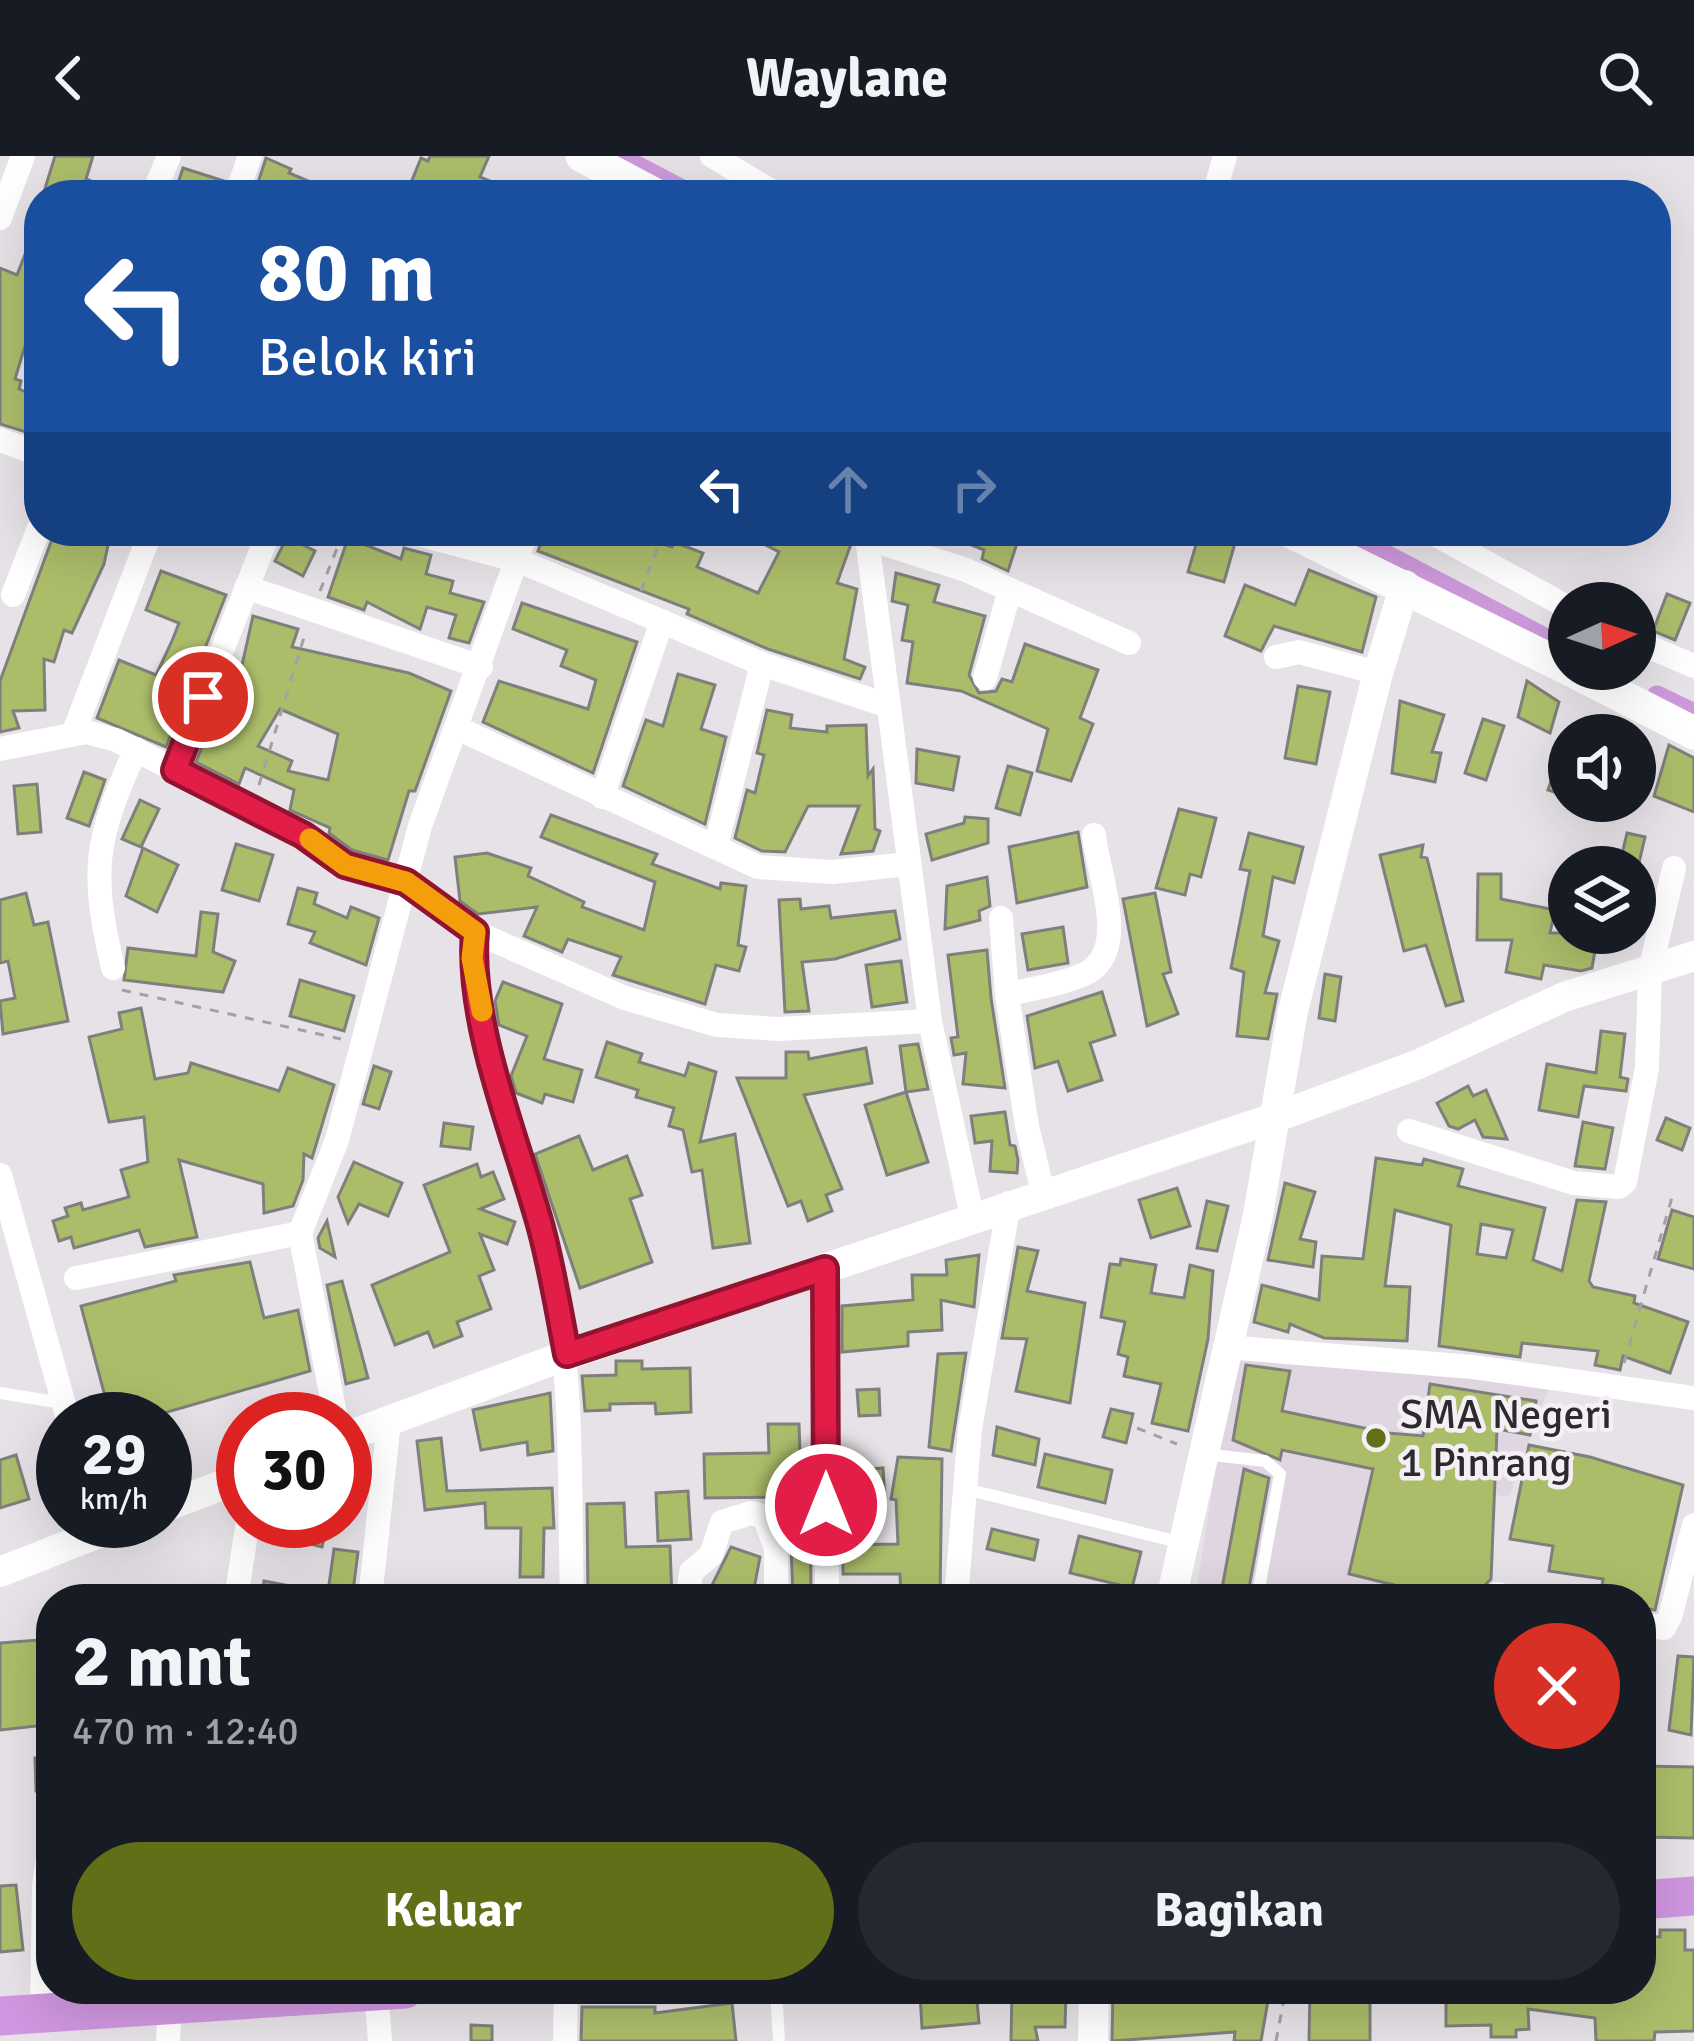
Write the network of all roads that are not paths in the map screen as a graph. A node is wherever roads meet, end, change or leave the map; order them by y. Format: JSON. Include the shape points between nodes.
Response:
{"nodes":[{"id":1,"x":23,"y":156,"type":"edge"},
{"id":2,"x":582,"y":156,"type":"edge"},
{"id":3,"x":712,"y":156,"type":"edge"},
{"id":4,"x":626,"y":180,"type":"edge"},
{"id":5,"x":753,"y":180,"type":"edge"},
{"id":6,"x":0,"y":218,"type":"edge"},
{"id":7,"x":32,"y":546,"type":"edge"},
{"id":8,"x":145,"y":546,"type":"edge"},
{"id":9,"x":262,"y":546,"type":"edge"},
{"id":10,"x":464,"y":546,"type":"edge"},
{"id":11,"x":523,"y":546,"type":"edge"},
{"id":12,"x":867,"y":546,"type":"edge"},
{"id":13,"x":901,"y":546,"type":"edge"},
{"id":14,"x":1321,"y":546,"type":"edge"},
{"id":15,"x":1457,"y":546,"type":"edge"},
{"id":16,"x":519,"y":560,"type":"junction"},
{"id":17,"x":1405,"y":586,"type":"junction"},
{"id":18,"x":246,"y":587,"type":"junction"},
{"id":19,"x":1010,"y":590,"type":"junction"},
{"id":20,"x":13,"y":595,"type":"dead end"},
{"id":21,"x":1548,"y":596,"type":"edge"},
{"id":22,"x":662,"y":621,"type":"junction"},
{"id":23,"x":1129,"y":643,"type":"dead end"},
{"id":24,"x":1656,"y":650,"type":"edge"},
{"id":25,"x":1276,"y":657,"type":"dead end"},
{"id":26,"x":1548,"y":658,"type":"edge"},
{"id":27,"x":762,"y":664,"type":"junction"},
{"id":28,"x":481,"y":667,"type":"junction"},
{"id":29,"x":1694,"y":667,"type":"edge"},
{"id":30,"x":1378,"y":673,"type":"junction"},
{"id":31,"x":985,"y":678,"type":"dead end"},
{"id":32,"x":1610,"y":690,"type":"edge"},
{"id":33,"x":886,"y":705,"type":"junction"},
{"id":34,"x":457,"y":728,"type":"junction"},
{"id":35,"x":1694,"y":733,"type":"edge"},
{"id":36,"x":73,"y":734,"type":"junction"},
{"id":37,"x":0,"y":749,"type":"edge"},
{"id":38,"x":136,"y":749,"type":"junction"},
{"id":39,"x":175,"y":770,"type":"junction"},
{"id":40,"x":602,"y":796,"type":"junction"},
{"id":41,"x":1094,"y":835,"type":"dead end"},
{"id":42,"x":716,"y":846,"type":"junction"},
{"id":43,"x":909,"y":864,"type":"junction"},
{"id":44,"x":1675,"y":868,"type":"dead end"},
{"id":45,"x":406,"y":882,"type":"junction"},
{"id":46,"x":1000,"y":918,"type":"dead end"},
{"id":47,"x":475,"y":932,"type":"junction"},
{"id":48,"x":1694,"y":956,"type":"edge"},
{"id":49,"x":113,"y":968,"type":"road end"},
{"id":50,"x":1650,"y":971,"type":"junction"},
{"id":51,"x":1007,"y":995,"type":"junction"},
{"id":52,"x":930,"y":1022,"type":"junction"},
{"id":53,"x":1277,"y":1117,"type":"junction"},
{"id":54,"x":1409,"y":1131,"type":"dead end"},
{"id":55,"x":0,"y":1178,"type":"edge"},
{"id":56,"x":1043,"y":1193,"type":"junction"},
{"id":57,"x":1009,"y":1203,"type":"junction"},
{"id":58,"x":973,"y":1216,"type":"junction"},
{"id":59,"x":301,"y":1233,"type":"junction"},
{"id":60,"x":825,"y":1269,"type":"junction"},
{"id":61,"x":76,"y":1278,"type":"dead end"},
{"id":62,"x":1225,"y":1348,"type":"junction"},
{"id":63,"x":567,"y":1354,"type":"junction"},
{"id":64,"x":61,"y":1392,"type":"edge"},
{"id":65,"x":331,"y":1392,"type":"edge"},
{"id":66,"x":0,"y":1393,"type":"edge"},
{"id":67,"x":1694,"y":1398,"type":"edge"},
{"id":68,"x":36,"y":1403,"type":"edge"},
{"id":69,"x":389,"y":1421,"type":"junction"},
{"id":70,"x":372,"y":1427,"type":"edge"},
{"id":71,"x":1201,"y":1454,"type":"junction"},
{"id":72,"x":964,"y":1489,"type":"junction"},
{"id":73,"x":1694,"y":1525,"type":"edge"},
{"id":74,"x":1182,"y":1543,"type":"junction"},
{"id":75,"x":57,"y":1548,"type":"edge"},
{"id":76,"x":244,"y":1548,"type":"edge"},
{"id":77,"x":0,"y":1573,"type":"edge"},
{"id":78,"x":238,"y":1584,"type":"edge"},
{"id":79,"x":372,"y":1584,"type":"edge"},
{"id":80,"x":572,"y":1584,"type":"edge"},
{"id":81,"x":690,"y":1584,"type":"edge"},
{"id":82,"x":775,"y":1584,"type":"edge"},
{"id":83,"x":827,"y":1584,"type":"edge"},
{"id":84,"x":957,"y":1584,"type":"edge"},
{"id":85,"x":1174,"y":1584,"type":"edge"},
{"id":86,"x":1260,"y":1584,"type":"edge"},
{"id":87,"x":1656,"y":1627,"type":"edge"},
{"id":88,"x":1694,"y":1896,"type":"edge"},
{"id":89,"x":1656,"y":1899,"type":"edge"},
{"id":90,"x":244,"y":2004,"type":"edge"},
{"id":91,"x":376,"y":2004,"type":"edge"},
{"id":92,"x":566,"y":2004,"type":"edge"},
{"id":93,"x":777,"y":2004,"type":"edge"},
{"id":94,"x":1094,"y":2004,"type":"edge"},
{"id":95,"x":169,"y":2012,"type":"edge"},
{"id":96,"x":0,"y":2016,"type":"edge"},
{"id":97,"x":63,"y":2022,"type":"edge"},
{"id":98,"x":380,"y":2041,"type":"edge"},
{"id":99,"x":565,"y":2041,"type":"edge"},
{"id":100,"x":779,"y":2041,"type":"edge"},
{"id":101,"x":1094,"y":2041,"type":"edge"}],
"edges":[{"from":1,"to":6,"type":"street"},
{"from":2,"to":4,"type":"main road"},
{"from":3,"to":5,"type":"street"},
{"from":7,"to":20,"type":"street"},
{"from":8,"to":36,"type":"street"},
{"from":9,"to":18,"type":"street"},
{"from":10,"to":16,"type":"street"},
{"from":11,"to":16,"type":"street"},
{"from":12,"to":33,"type":"street"},
{"from":13,"to":19,"type":"street"},
{"from":14,"to":17,"type":"main road"},
{"from":15,"to":21,"type":"street"},
{"from":16,"to":22,"type":"street"},
{"from":16,"to":28,"type":"street"},
{"from":17,"to":26,"type":"main road"},
{"from":17,"to":30,"type":"street"},
{"from":18,"to":28,"type":"street"},
{"from":18,"to":39,"type":"street"},
{"from":19,"to":23,"type":"street"},
{"from":19,"to":31,"type":"street"},
{"from":22,"to":27,"type":"street"},
{"from":22,"to":40,"type":"street"},
{"from":24,"to":29,"type":"street"},
{"from":25,"to":30,"type":"street","via":[[1299,652]]},
{"from":27,"to":33,"type":"street"},
{"from":27,"to":42,"type":"street"},
{"from":28,"to":34,"type":"street"},
{"from":30,"to":53,"type":"street","via":[[1294,1011]]},
{"from":32,"to":35,"type":"main road"},
{"from":33,"to":43,"type":"street"},
{"from":34,"to":40,"type":"street"},
{"from":34,"to":45,"type":"street"},
{"from":36,"to":37,"type":"street"},
{"from":36,"to":38,"type":"street"},
{"from":38,"to":39,"type":"street"},
{"from":38,"to":49,"type":"street","via":[[98,858],[96,892]]},
{"from":39,"to":45,"type":"street","via":[[345,865]]},
{"from":40,"to":42,"type":"street"},
{"from":41,"to":51,"type":"street","via":[[1110,934],[1102,959],[1088,972]]},
{"from":42,"to":43,"type":"street","via":[[770,870]]},
{"from":43,"to":52,"type":"street"},
{"from":44,"to":50,"type":"street"},
{"from":45,"to":47,"type":"street"},
{"from":45,"to":59,"type":"street","via":[[338,1140]]},
{"from":46,"to":51,"type":"street"},
{"from":47,"to":52,"type":"street","via":[[625,998],[717,1025]]},
{"from":47,"to":63,"type":"street","via":[[472,958],[490,1045]]},
{"from":48,"to":50,"type":"street"},
{"from":50,"to":53,"type":"street","via":[[1564,998]]},
{"from":50,"to":54,"type":"street","via":[[1647,1068],[1633,1161],[1619,1187],[1574,1184]]},
{"from":51,"to":56,"type":"street"},
{"from":52,"to":58,"type":"street"},
{"from":53,"to":56,"type":"street"},
{"from":53,"to":62,"type":"street"},
{"from":55,"to":64,"type":"street"},
{"from":56,"to":57,"type":"street"},
{"from":57,"to":58,"type":"street"},
{"from":57,"to":72,"type":"street"},
{"from":58,"to":60,"type":"street"},
{"from":59,"to":61,"type":"street"},
{"from":59,"to":65,"type":"street"},
{"from":60,"to":63,"type":"street"},
{"from":60,"to":83,"type":"street"},
{"from":62,"to":67,"type":"street","via":[[1474,1367]]},
{"from":62,"to":71,"type":"street"},
{"from":63,"to":69,"type":"street"},
{"from":63,"to":80,"type":"street"},
{"from":66,"to":68,"type":"lane"},
{"from":69,"to":70,"type":"street"},
{"from":69,"to":79,"type":"street"},
{"from":71,"to":74,"type":"street"},
{"from":71,"to":86,"type":"lane","via":[[1265,1461],[1280,1474]]},
{"from":72,"to":74,"type":"lane"},
{"from":72,"to":84,"type":"street"},
{"from":73,"to":87,"type":"street","via":[[1670,1618]]},
{"from":74,"to":85,"type":"street"},
{"from":75,"to":77,"type":"street"},
{"from":76,"to":78,"type":"street"},
{"from":81,"to":82,"type":"street","via":[[722,1522],[751,1513],[771,1529]]},
{"from":88,"to":89,"type":"highway"},
{"from":90,"to":95,"type":"highway"},
{"from":91,"to":98,"type":"street"},
{"from":92,"to":99,"type":"street"},
{"from":93,"to":100,"type":"lane"},
{"from":94,"to":101,"type":"street"},
{"from":95,"to":97,"type":"highway"},
{"from":96,"to":97,"type":"highway"}]}
